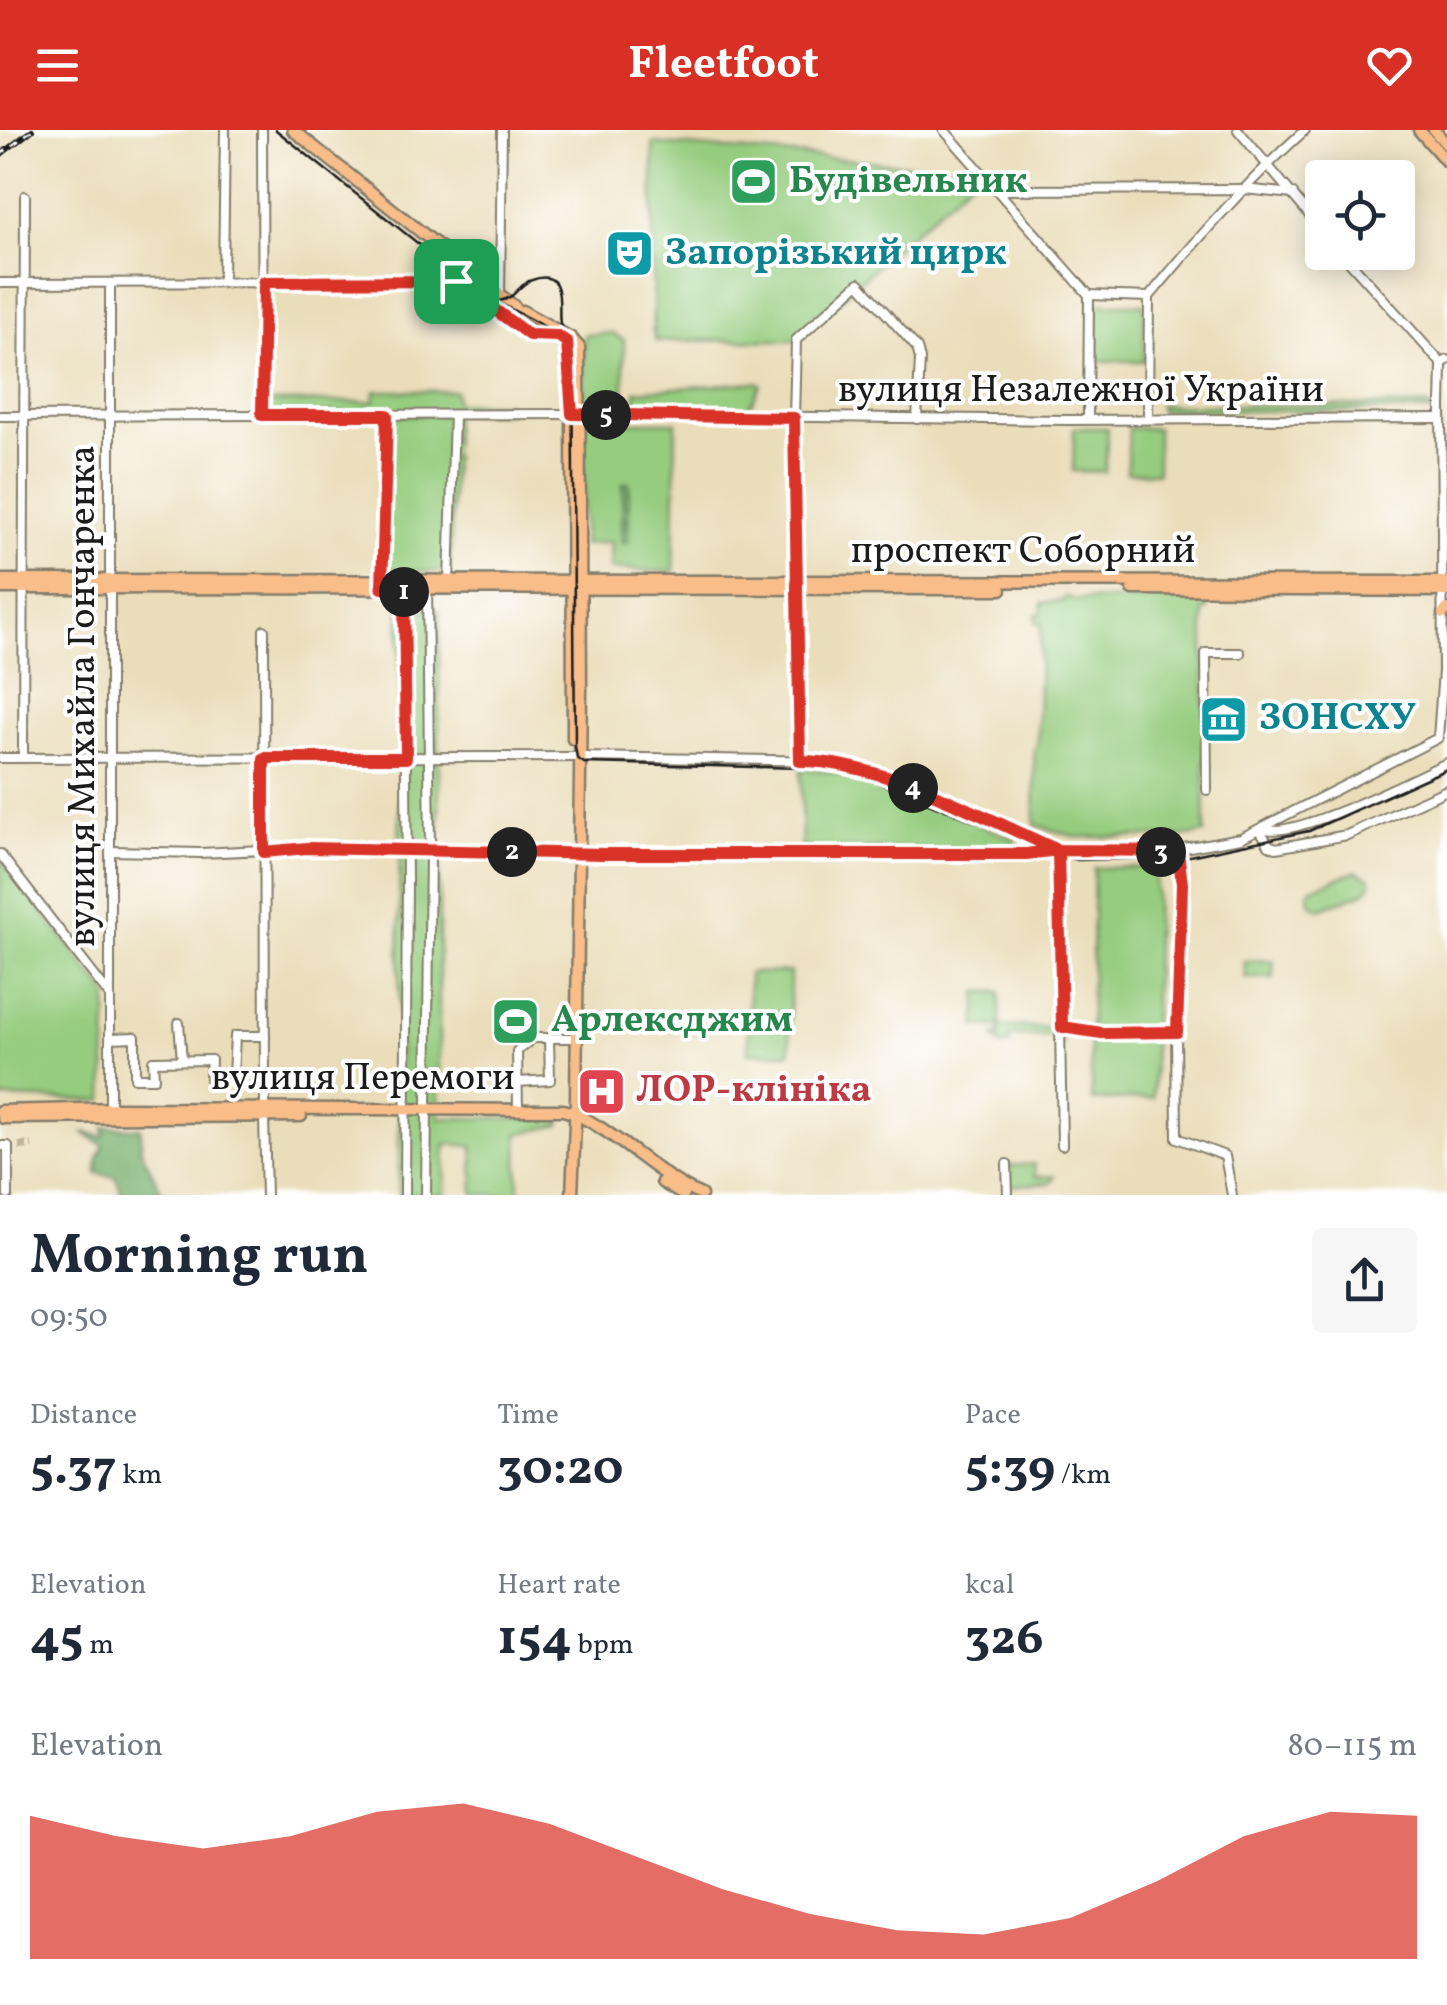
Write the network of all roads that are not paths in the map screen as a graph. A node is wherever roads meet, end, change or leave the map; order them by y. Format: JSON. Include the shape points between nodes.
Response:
{"nodes":[{"id":1,"x":225,"y":130,"type":"edge"},
{"id":2,"x":262,"y":130,"type":"edge"},
{"id":3,"x":293,"y":130,"type":"edge"},
{"id":4,"x":502,"y":130,"type":"edge"},
{"id":5,"x":944,"y":130,"type":"edge"},
{"id":6,"x":1238,"y":130,"type":"edge"},
{"id":7,"x":1305,"y":130,"type":"edge"},
{"id":8,"x":1419,"y":130,"type":"edge"},
{"id":9,"x":1434,"y":130,"type":"edge"},
{"id":10,"x":1447,"y":145,"type":"edge"},
{"id":11,"x":1447,"y":162,"type":"edge"},
{"id":12,"x":1268,"y":164,"type":"junction"},
{"id":13,"x":1244,"y":189,"type":"junction"},
{"id":14,"x":998,"y":190,"type":"junction"},
{"id":15,"x":1293,"y":194,"type":"junction"},
{"id":16,"x":26,"y":196,"type":"dead end"},
{"id":17,"x":1305,"y":209,"type":"edge"},
{"id":18,"x":1358,"y":270,"type":"edge"},
{"id":19,"x":478,"y":278,"type":"junction"},
{"id":20,"x":222,"y":281,"type":"junction"},
{"id":21,"x":456,"y":281,"type":"junction"},
{"id":22,"x":264,"y":282,"type":"junction"},
{"id":23,"x":0,"y":283,"type":"edge"},
{"id":24,"x":24,"y":283,"type":"junction"},
{"id":25,"x":110,"y":284,"type":"junction"},
{"id":26,"x":1090,"y":296,"type":"junction"},
{"id":27,"x":500,"y":297,"type":"junction"},
{"id":28,"x":1149,"y":297,"type":"junction"},
{"id":29,"x":572,"y":342,"type":"junction"},
{"id":30,"x":1445,"y":362,"type":"edge"},
{"id":31,"x":577,"y":414,"type":"junction"},
{"id":32,"x":262,"y":415,"type":"junction"},
{"id":33,"x":387,"y":415,"type":"junction"},
{"id":34,"x":454,"y":415,"type":"junction"},
{"id":35,"x":0,"y":416,"type":"edge"},
{"id":36,"x":24,"y":416,"type":"junction"},
{"id":37,"x":112,"y":416,"type":"junction"},
{"id":38,"x":1148,"y":417,"type":"junction"},
{"id":39,"x":794,"y":418,"type":"junction"},
{"id":40,"x":1088,"y":418,"type":"junction"},
{"id":41,"x":1441,"y":418,"type":"junction"},
{"id":42,"x":916,"y":419,"type":"junction"},
{"id":43,"x":1444,"y":556,"type":"edge"},
{"id":44,"x":1447,"y":566,"type":"edge"},
{"id":45,"x":0,"y":580,"type":"edge"},
{"id":46,"x":112,"y":583,"type":"junction"},
{"id":47,"x":23,"y":584,"type":"junction"},
{"id":48,"x":382,"y":584,"type":"junction"},
{"id":49,"x":404,"y":584,"type":"junction"},
{"id":50,"x":427,"y":584,"type":"junction"},
{"id":51,"x":449,"y":584,"type":"junction"},
{"id":52,"x":576,"y":584,"type":"junction"},
{"id":53,"x":1445,"y":586,"type":"edge"},
{"id":54,"x":798,"y":587,"type":"junction"},
{"id":55,"x":0,"y":588,"type":"edge"},
{"id":56,"x":1446,"y":612,"type":"edge"},
{"id":57,"x":264,"y":630,"type":"dead end"},
{"id":58,"x":1240,"y":653,"type":"dead end"},
{"id":59,"x":0,"y":758,"type":"edge"},
{"id":60,"x":23,"y":758,"type":"junction"},
{"id":61,"x":109,"y":758,"type":"junction"},
{"id":62,"x":264,"y":758,"type":"junction"},
{"id":63,"x":406,"y":758,"type":"junction"},
{"id":64,"x":430,"y":758,"type":"junction"},
{"id":65,"x":577,"y":758,"type":"junction"},
{"id":66,"x":800,"y":761,"type":"junction"},
{"id":67,"x":1447,"y":763,"type":"edge"},
{"id":68,"x":1207,"y":790,"type":"dead end"},
{"id":69,"x":1447,"y":790,"type":"edge"},
{"id":70,"x":1262,"y":829,"type":"junction"},
{"id":71,"x":1058,"y":850,"type":"junction"},
{"id":72,"x":110,"y":851,"type":"junction"},
{"id":73,"x":407,"y":851,"type":"junction"},
{"id":74,"x":430,"y":851,"type":"junction"},
{"id":75,"x":1178,"y":851,"type":"junction"},
{"id":76,"x":264,"y":852,"type":"junction"},
{"id":77,"x":576,"y":852,"type":"junction"},
{"id":78,"x":0,"y":854,"type":"edge"},
{"id":79,"x":110,"y":996,"type":"junction"},
{"id":80,"x":179,"y":1023,"type":"dead end"},
{"id":81,"x":1062,"y":1027,"type":"junction"},
{"id":82,"x":1177,"y":1032,"type":"junction"},
{"id":83,"x":265,"y":1036,"type":"junction"},
{"id":84,"x":111,"y":1038,"type":"junction"},
{"id":85,"x":549,"y":1038,"type":"junction"},
{"id":86,"x":574,"y":1038,"type":"junction"},
{"id":87,"x":182,"y":1060,"type":"junction"},
{"id":88,"x":153,"y":1061,"type":"junction"},
{"id":89,"x":135,"y":1062,"type":"junction"},
{"id":90,"x":517,"y":1082,"type":"junction"},
{"id":91,"x":518,"y":1109,"type":"junction"},
{"id":92,"x":416,"y":1111,"type":"junction"},
{"id":93,"x":110,"y":1112,"type":"junction"},
{"id":94,"x":264,"y":1113,"type":"junction"},
{"id":95,"x":0,"y":1114,"type":"edge"},
{"id":96,"x":573,"y":1116,"type":"junction"},
{"id":97,"x":1062,"y":1145,"type":"dead end"},
{"id":98,"x":4,"y":1146,"type":"edge"},
{"id":99,"x":19,"y":1146,"type":"tunnel mouth"},
{"id":100,"x":1007,"y":1164,"type":"dead end"},
{"id":101,"x":8,"y":1195,"type":"edge"},
{"id":102,"x":266,"y":1195,"type":"edge"},
{"id":103,"x":406,"y":1195,"type":"edge"},
{"id":104,"x":426,"y":1195,"type":"edge"},
{"id":105,"x":569,"y":1195,"type":"edge"},
{"id":106,"x":682,"y":1195,"type":"edge"},
{"id":107,"x":701,"y":1195,"type":"edge"},
{"id":108,"x":1008,"y":1195,"type":"edge"},
{"id":109,"x":1232,"y":1195,"type":"edge"}],
"edges":[{"from":1,"to":20,"type":"street"},
{"from":2,"to":22,"type":"street"},
{"from":3,"to":19,"type":"main road"},
{"from":4,"to":27,"type":"street"},
{"from":5,"to":14,"type":"street"},
{"from":6,"to":12,"type":"street"},
{"from":7,"to":12,"type":"street"},
{"from":8,"to":11,"type":"main road"},
{"from":9,"to":10,"type":"main road"},
{"from":12,"to":13,"type":"street"},
{"from":12,"to":15,"type":"street"},
{"from":13,"to":14,"type":"street"},
{"from":13,"to":15,"type":"street"},
{"from":13,"to":28,"type":"street"},
{"from":14,"to":26,"type":"street"},
{"from":15,"to":17,"type":"street"},
{"from":16,"to":24,"type":"street"},
{"from":18,"to":30,"type":"street"},
{"from":19,"to":21,"type":"street"},
{"from":19,"to":27,"type":"main road"},
{"from":20,"to":22,"type":"street"},
{"from":20,"to":25,"type":"street"},
{"from":21,"to":22,"type":"street"},
{"from":21,"to":29,"type":"street","via":[[529,335]]},
{"from":22,"to":32,"type":"street"},
{"from":23,"to":24,"type":"street"},
{"from":24,"to":25,"type":"street"},
{"from":24,"to":36,"type":"street"},
{"from":25,"to":37,"type":"street","name":"вулиця Михайла Гончаренка"},
{"from":26,"to":28,"type":"street"},
{"from":26,"to":40,"type":"street"},
{"from":27,"to":29,"type":"main road"},
{"from":28,"to":38,"type":"street"},
{"from":29,"to":31,"type":"main road"},
{"from":30,"to":41,"type":"street"},
{"from":31,"to":34,"type":"street","name":"вулиця Незалежної України"},
{"from":31,"to":39,"type":"street","name":"вулиця Незалежної України"},
{"from":31,"to":52,"type":"main road"},
{"from":32,"to":33,"type":"street","name":"вулиця Незалежної України"},
{"from":32,"to":37,"type":"street","name":"вулиця Незалежної України"},
{"from":33,"to":34,"type":"street","name":"вулиця Незалежної України"},
{"from":33,"to":48,"type":"street"},
{"from":34,"to":51,"type":"street"},
{"from":35,"to":36,"type":"street","name":"вулиця Незалежної України"},
{"from":36,"to":37,"type":"street","name":"вулиця Незалежної України"},
{"from":36,"to":47,"type":"street"},
{"from":37,"to":46,"type":"street","name":"вулиця Михайла Гончаренка"},
{"from":38,"to":40,"type":"street","name":"вулиця Незалежної України"},
{"from":38,"to":41,"type":"street","name":"вулиця Незалежної України"},
{"from":39,"to":42,"type":"street","name":"вулиця Незалежної України"},
{"from":39,"to":42,"type":"street","via":[[796,340],[859,283],[917,348]]},
{"from":39,"to":54,"type":"street"},
{"from":40,"to":42,"type":"street","name":"вулиця Незалежної України"},
{"from":41,"to":43,"type":"street"},
{"from":43,"to":44,"type":"street"},
{"from":43,"to":53,"type":"street"},
{"from":45,"to":47,"type":"main road","name":"проспект Соборний"},
{"from":46,"to":47,"type":"main road","name":"проспект Соборний"},
{"from":46,"to":48,"type":"main road","name":"проспект Соборний"},
{"from":46,"to":61,"type":"street","name":"вулиця Михайла Гончаренка"},
{"from":47,"to":55,"type":"main road","name":"проспект Соборний"},
{"from":47,"to":60,"type":"street"},
{"from":48,"to":49,"type":"main road","name":"проспект Соборний"},
{"from":49,"to":50,"type":"main road","name":"проспект Соборний"},
{"from":49,"to":63,"type":"street"},
{"from":50,"to":51,"type":"main road","name":"проспект Соборний"},
{"from":50,"to":64,"type":"street"},
{"from":51,"to":52,"type":"main road","name":"проспект Соборний"},
{"from":52,"to":54,"type":"main road","name":"проспект Соборний"},
{"from":52,"to":65,"type":"main road"},
{"from":53,"to":54,"type":"main road","name":"проспект Соборний"},
{"from":53,"to":56,"type":"street"},
{"from":54,"to":66,"type":"street"},
{"from":56,"to":70,"type":"street","via":[[1438,738]]},
{"from":57,"to":62,"type":"street"},
{"from":58,"to":68,"type":"street","via":[[1206,652]]},
{"from":59,"to":60,"type":"street"},
{"from":60,"to":61,"type":"street"},
{"from":61,"to":62,"type":"street"},
{"from":61,"to":72,"type":"street","name":"вулиця Михайла Гончаренка"},
{"from":62,"to":63,"type":"street"},
{"from":62,"to":76,"type":"street"},
{"from":63,"to":64,"type":"street"},
{"from":63,"to":73,"type":"street"},
{"from":64,"to":65,"type":"street"},
{"from":64,"to":74,"type":"street"},
{"from":65,"to":66,"type":"street"},
{"from":65,"to":77,"type":"main road"},
{"from":66,"to":71,"type":"street","via":[[832,761],[874,773]]},
{"from":67,"to":70,"type":"street","via":[[1302,827]]},
{"from":69,"to":70,"type":"street","via":[[1347,835],[1276,848]]},
{"from":70,"to":75,"type":"street"},
{"from":71,"to":75,"type":"street"},
{"from":71,"to":77,"type":"street"},
{"from":71,"to":81,"type":"street"},
{"from":72,"to":76,"type":"street"},
{"from":72,"to":79,"type":"street","name":"вулиця Михайла Гончаренка"},
{"from":73,"to":74,"type":"street"},
{"from":73,"to":76,"type":"street"},
{"from":73,"to":92,"type":"street"},
{"from":74,"to":77,"type":"street"},
{"from":74,"to":92,"type":"street"},
{"from":75,"to":82,"type":"street"},
{"from":76,"to":83,"type":"street"},
{"from":77,"to":86,"type":"main road"},
{"from":77,"to":96,"type":"main road"},
{"from":78,"to":79,"type":"street"},
{"from":79,"to":84,"type":"street","name":"вулиця Михайла Гончаренка"},
{"from":80,"to":87,"type":"street"},
{"from":81,"to":82,"type":"street"},
{"from":81,"to":97,"type":"street"},
{"from":82,"to":109,"type":"street","via":[[1177,1138],[1225,1156]]},
{"from":83,"to":87,"type":"street","via":[[235,1036],[233,1076],[210,1079],[211,1060]]},
{"from":83,"to":94,"type":"street"},
{"from":84,"to":89,"type":"street","via":[[134,1037]]},
{"from":84,"to":93,"type":"street","name":"вулиця Михайла Гончаренка"},
{"from":85,"to":86,"type":"street"},
{"from":85,"to":90,"type":"street","via":[[533,1038],[516,1051]]},
{"from":85,"to":90,"type":"street","via":[[550,1080]]},
{"from":86,"to":96,"type":"main road"},
{"from":87,"to":88,"type":"street"},
{"from":88,"to":89,"type":"street"},
{"from":88,"to":89,"type":"street","via":[[154,1078],[135,1078]]},
{"from":90,"to":91,"type":"street"},
{"from":91,"to":92,"type":"main road","name":"вулиця Перемоги"},
{"from":91,"to":96,"type":"main road","name":"вулиця Перемоги"},
{"from":92,"to":94,"type":"main road","name":"вулиця Перемоги"},
{"from":92,"to":96,"type":"main road","name":"вулиця Перемоги"},
{"from":92,"to":103,"type":"street"},
{"from":92,"to":104,"type":"street"},
{"from":93,"to":94,"type":"main road","name":"вулиця Перемоги"},
{"from":93,"to":95,"type":"main road","name":"вулиця Перемоги"},
{"from":94,"to":102,"type":"street"},
{"from":96,"to":105,"type":"main road"},
{"from":96,"to":106,"type":"main road"},
{"from":96,"to":107,"type":"main road"},
{"from":98,"to":99,"type":"street"},
{"from":98,"to":101,"type":"street"},
{"from":100,"to":108,"type":"street"}]}
